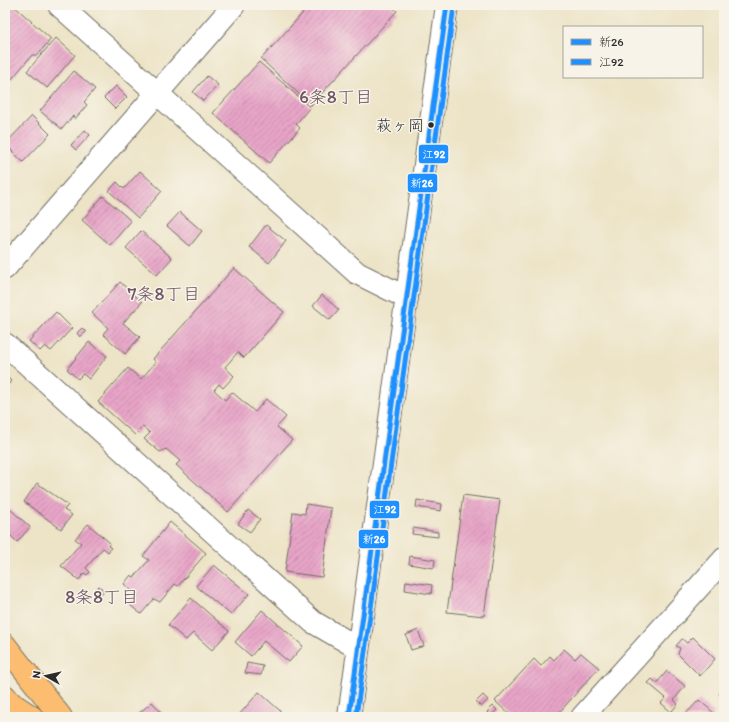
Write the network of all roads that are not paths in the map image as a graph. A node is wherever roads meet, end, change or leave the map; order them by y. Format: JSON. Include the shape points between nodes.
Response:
{"nodes":[{"id":1,"x":59,"y":5,"type":"edge"},
{"id":2,"x":234,"y":5,"type":"edge"},
{"id":3,"x":447,"y":5,"type":"edge"},
{"id":4,"x":157,"y":93,"type":"junction"},
{"id":5,"x":5,"y":268,"type":"edge"},
{"id":6,"x":407,"y":298,"type":"junction"},
{"id":7,"x":5,"y":344,"type":"edge"},
{"id":8,"x":724,"y":559,"type":"edge"},
{"id":9,"x":5,"y":645,"type":"edge"},
{"id":10,"x":358,"y":648,"type":"junction"},
{"id":11,"x":5,"y":696,"type":"edge"},
{"id":12,"x":32,"y":717,"type":"edge"},
{"id":13,"x":60,"y":717,"type":"edge"},
{"id":14,"x":350,"y":717,"type":"edge"},
{"id":15,"x":582,"y":717,"type":"edge"}],
"edges":[{"from":1,"to":4,"type":"street"},
{"from":2,"to":4,"type":"street"},
{"from":3,"to":6,"type":"street"},
{"from":4,"to":5,"type":"street"},
{"from":4,"to":6,"type":"street","via":[[357,273]]},
{"from":6,"to":10,"type":"street"},
{"from":7,"to":10,"type":"street","via":[[313,622]]},
{"from":8,"to":15,"type":"street"},
{"from":9,"to":13,"type":"highway"},
{"from":10,"to":14,"type":"street"},
{"from":11,"to":12,"type":"highway"}]}
